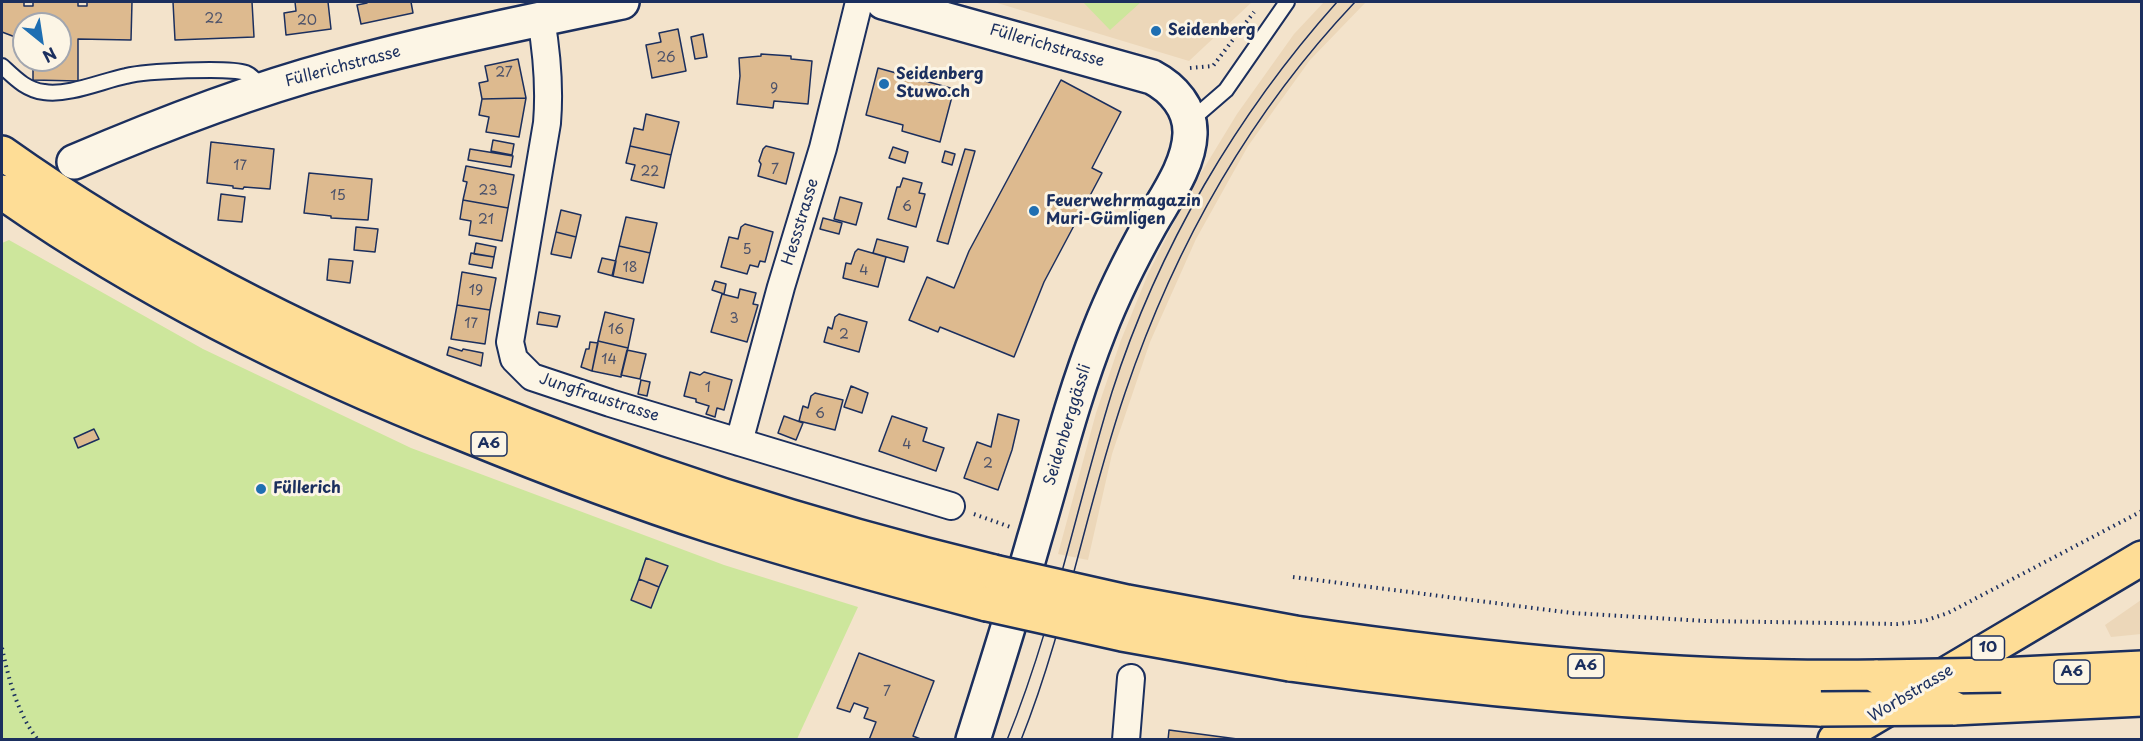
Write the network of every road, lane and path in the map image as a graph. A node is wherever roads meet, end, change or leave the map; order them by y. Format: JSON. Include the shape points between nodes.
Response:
{"nodes":[{"id":1,"x":622,"y":2,"type":"edge"},
{"id":2,"x":859,"y":2,"type":"edge"},
{"id":3,"x":883,"y":2,"type":"edge"},
{"id":4,"x":1287,"y":2,"type":"edge"},
{"id":5,"x":932,"y":8,"type":"edge"},
{"id":6,"x":541,"y":19,"type":"junction"},
{"id":7,"x":2,"y":66,"type":"edge"},
{"id":8,"x":261,"y":90,"type":"junction"},
{"id":9,"x":1189,"y":123,"type":"junction"},
{"id":10,"x":2,"y":153,"type":"edge"},
{"id":11,"x":74,"y":162,"type":"dead end"},
{"id":12,"x":2,"y":192,"type":"edge"},
{"id":13,"x":739,"y":442,"type":"junction"},
{"id":14,"x":951,"y":506,"type":"joint"},
{"id":15,"x":2142,"y":511,"type":"edge"},
{"id":16,"x":1013,"y":528,"type":"dead end"},
{"id":17,"x":2142,"y":558,"type":"edge"},
{"id":18,"x":1293,"y":576,"type":"dead end"},
{"id":19,"x":2,"y":648,"type":"edge"},
{"id":20,"x":1293,"y":648,"type":"junction"},
{"id":21,"x":2142,"y":668,"type":"edge"},
{"id":22,"x":1131,"y":678,"type":"dead end"},
{"id":23,"x":2142,"y":699,"type":"edge"},
{"id":24,"x":38,"y":740,"type":"edge"},
{"id":25,"x":973,"y":740,"type":"edge"},
{"id":26,"x":1126,"y":740,"type":"edge"},
{"id":27,"x":1835,"y":740,"type":"edge"}],
"edges":[{"from":1,"to":6,"type":"street","name":"Füllerichstrasse"},
{"from":2,"to":13,"type":"street","name":"Hessstrasse","via":[[823,148]]},
{"from":3,"to":5,"type":"street","name":"Füllerichstrasse"},
{"from":4,"to":9,"type":"lane","via":[[1226,90]]},
{"from":5,"to":9,"type":"street","name":"Füllerichstrasse","via":[[1152,76],[1174,93]]},
{"from":6,"to":8,"type":"street","name":"Füllerichstrasse","via":[[333,68]]},
{"from":6,"to":13,"type":"street","name":"Jungfraustrasse","via":[[549,99],[510,342],[514,359],[532,376]]},
{"from":7,"to":8,"type":"lane","via":[[24,87],[45,93],[135,74],[229,71],[246,73]]},
{"from":8,"to":11,"type":"street","name":"Füllerichstrasse"},
{"from":9,"to":25,"type":"street","name":"Seidenberggässli","via":[[1188,144],[1180,169],[1099,329],[1075,396]]},
{"from":10,"to":20,"type":"main road","number":"A6","bridge":true,"via":[[99,218],[275,316],[407,376],[573,444],[721,496],[869,540],[1127,602]]},
{"from":12,"to":20,"type":"main road","number":"A6","bridge":true,"via":[[80,244],[259,343],[393,406],[562,473],[710,525],[987,604],[1122,634]]},
{"from":13,"to":14,"type":"street","name":"Jungfraustrasse"},
{"from":14,"to":16,"type":"path"},
{"from":15,"to":18,"type":"path","via":[[1948,613],[1897,624],[1706,621],[1572,613]]},
{"from":17,"to":27,"type":"main road","name":"Worbstrasse","number":"10"},
{"from":19,"to":24,"type":"path","via":[[20,709]]},
{"from":20,"to":21,"type":"main road","number":"A6","bridge":true,"via":[[1434,652],[1734,675],[2001,675]]},
{"from":20,"to":23,"type":"main road","number":"A6","bridge":true,"via":[[1387,678],[1520,693],[1665,703],[1821,709],[1953,708]]},
{"from":22,"to":26,"type":"street"}]}
